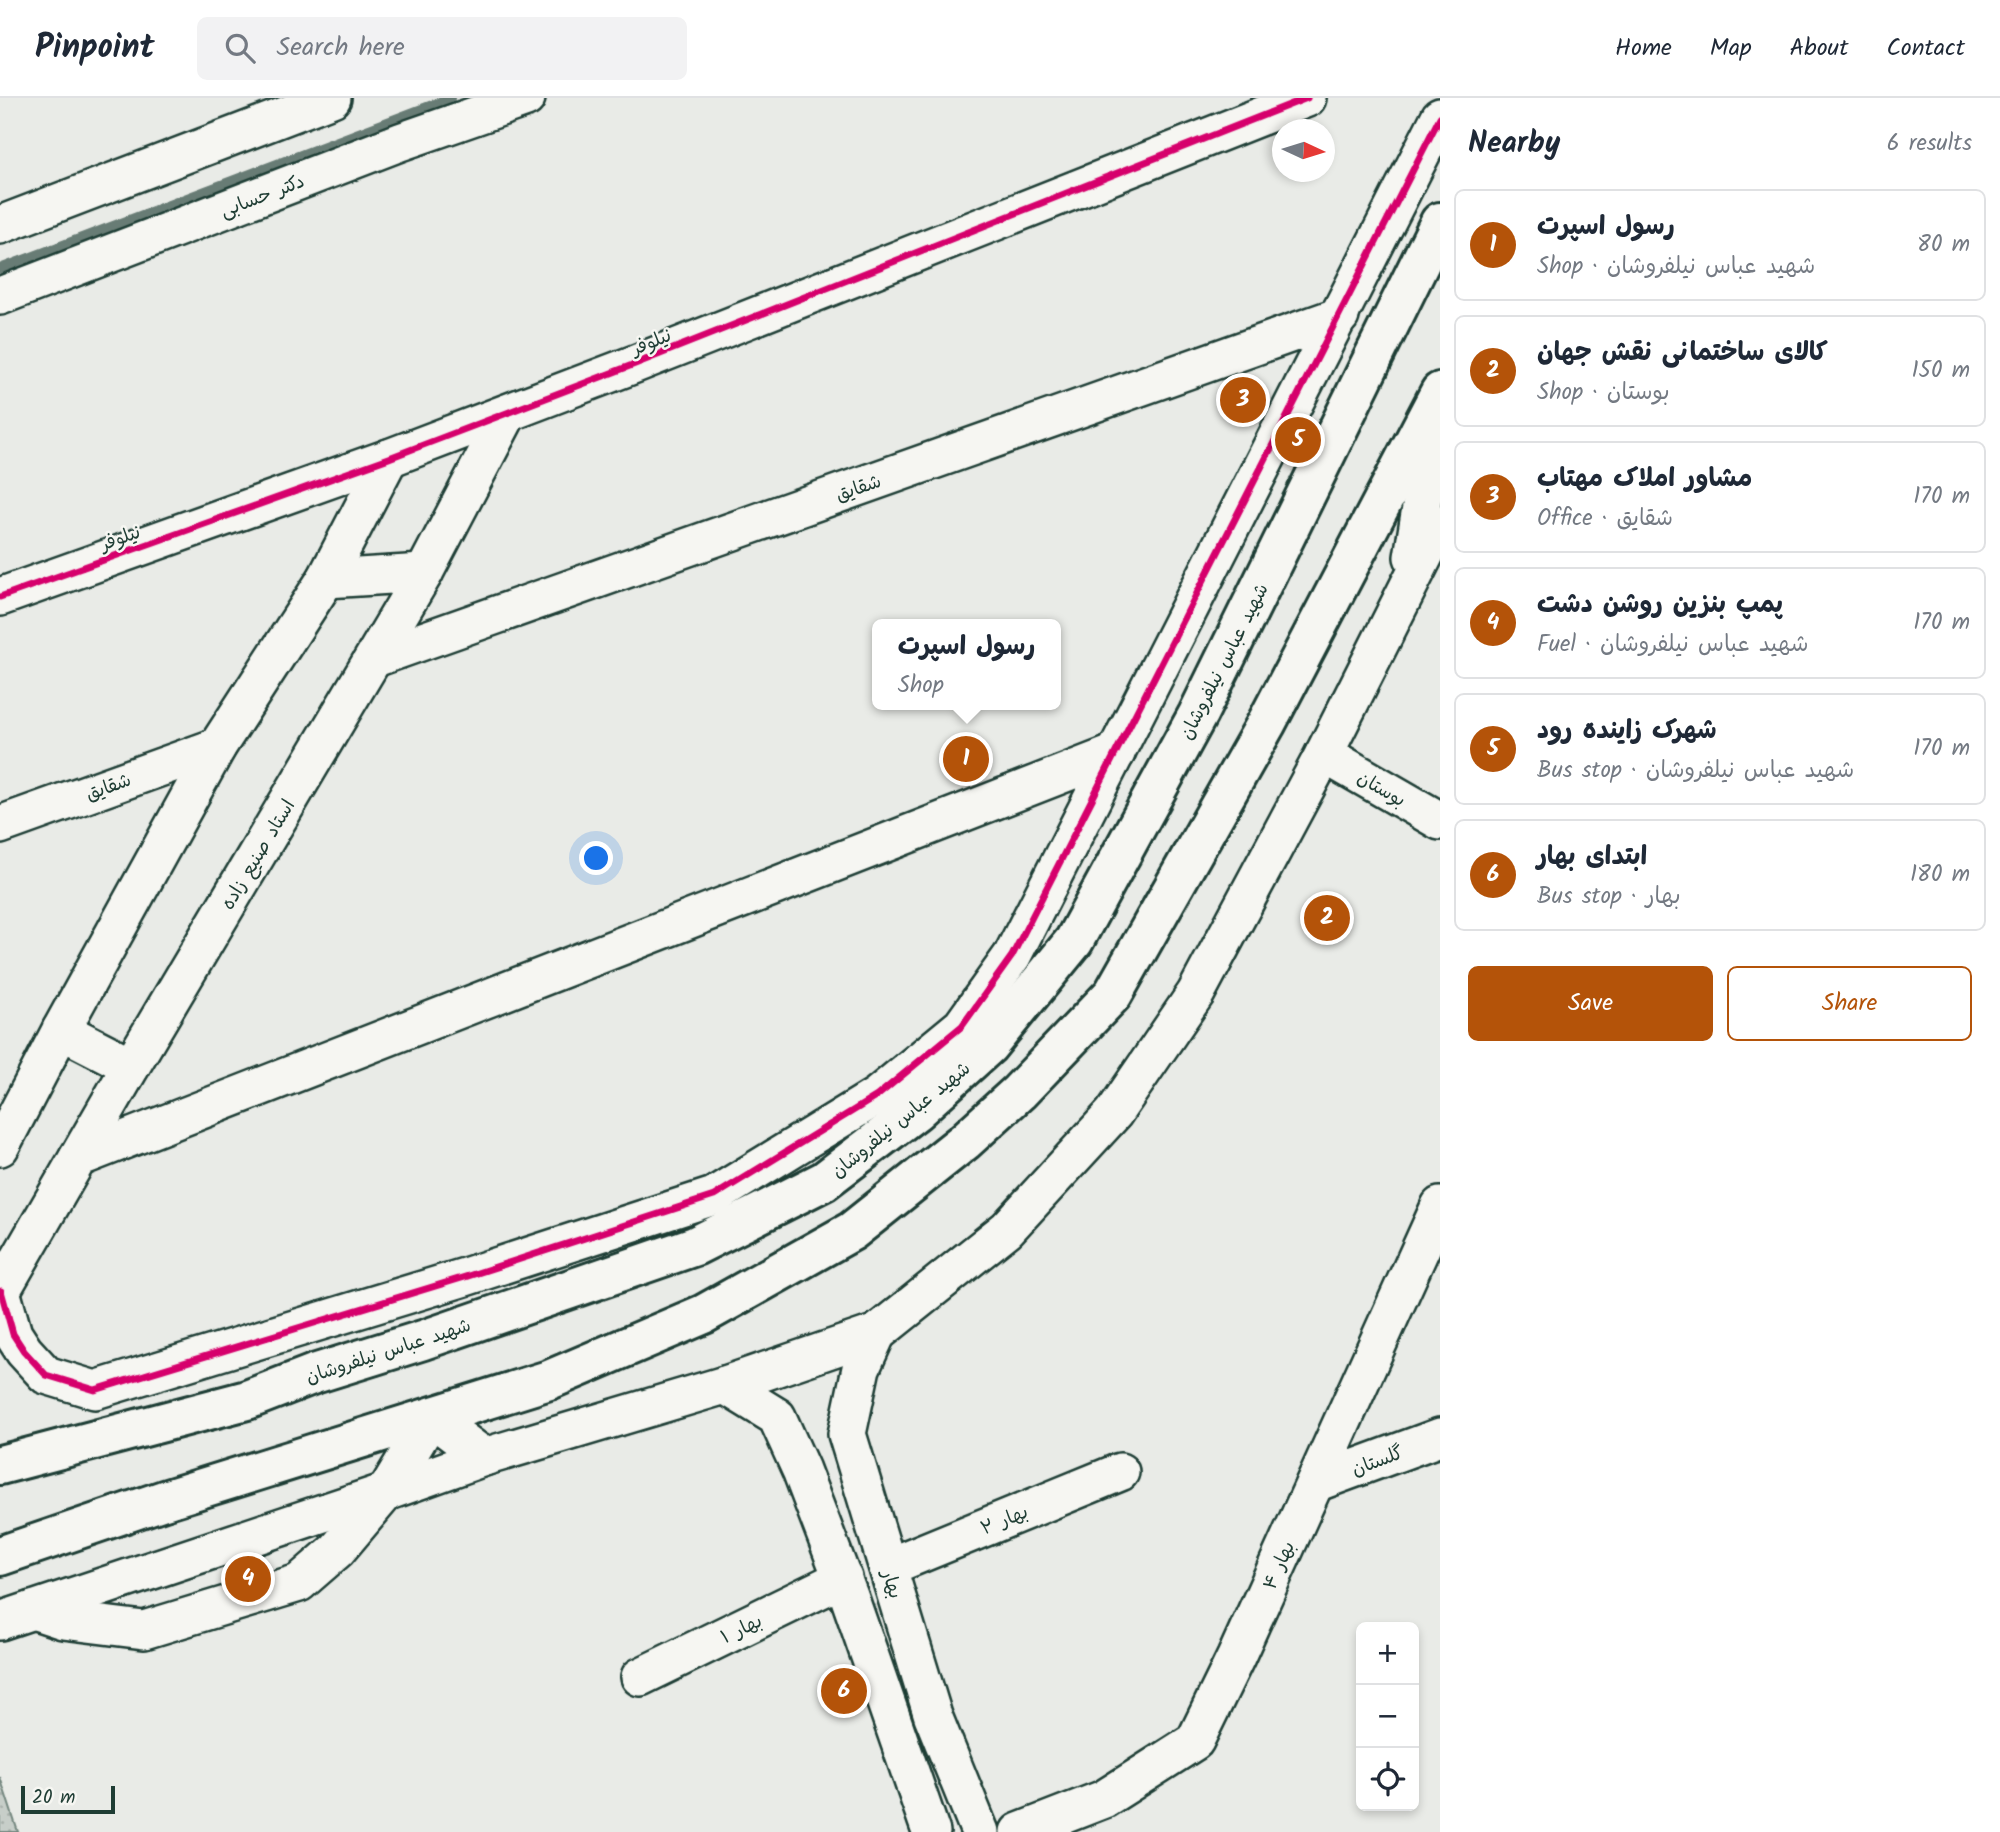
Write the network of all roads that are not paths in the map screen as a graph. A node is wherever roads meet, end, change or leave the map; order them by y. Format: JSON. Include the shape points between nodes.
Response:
{"nodes":[{"id":1,"x":332,"y":98,"type":"edge"},
{"id":2,"x":526,"y":98,"type":"edge"},
{"id":3,"x":1307,"y":98,"type":"edge"},
{"id":4,"x":1440,"y":117,"type":"edge"},
{"id":5,"x":1440,"y":222,"type":"edge"},
{"id":6,"x":0,"y":225,"type":"edge"},
{"id":7,"x":0,"y":296,"type":"edge"},
{"id":8,"x":1340,"y":316,"type":"junction"},
{"id":9,"x":1440,"y":392,"type":"edge"},
{"id":10,"x":508,"y":412,"type":"junction"},
{"id":11,"x":389,"y":458,"type":"junction"},
{"id":12,"x":1440,"y":524,"type":"edge"},
{"id":13,"x":424,"y":573,"type":"junction"},
{"id":14,"x":326,"y":579,"type":"junction"},
{"id":15,"x":1407,"y":589,"type":"junction"},
{"id":16,"x":0,"y":597,"type":"edge"},
{"id":17,"x":1185,"y":619,"type":"junction"},
{"id":18,"x":1234,"y":640,"type":"junction"},
{"id":19,"x":375,"y":658,"type":"junction"},
{"id":20,"x":217,"y":747,"type":"junction"},
{"id":21,"x":1116,"y":753,"type":"junction"},
{"id":22,"x":1324,"y":754,"type":"junction"},
{"id":23,"x":1440,"y":821,"type":"edge"},
{"id":24,"x":0,"y":825,"type":"edge"},
{"id":25,"x":61,"y":1030,"type":"junction"},
{"id":26,"x":131,"y":1066,"type":"junction"},
{"id":27,"x":0,"y":1147,"type":"edge"},
{"id":28,"x":78,"y":1158,"type":"junction"},
{"id":29,"x":1440,"y":1206,"type":"edge"},
{"id":30,"x":0,"y":1292,"type":"edge"},
{"id":31,"x":877,"y":1333,"type":"junction"},
{"id":32,"x":274,"y":1335,"type":"junction"},
{"id":33,"x":289,"y":1383,"type":"junction"},
{"id":34,"x":725,"y":1385,"type":"junction"},
{"id":35,"x":431,"y":1417,"type":"junction"},
{"id":36,"x":1440,"y":1437,"type":"edge"},
{"id":37,"x":484,"y":1457,"type":"junction"},
{"id":38,"x":0,"y":1465,"type":"edge"},
{"id":39,"x":1120,"y":1472,"type":"dead end"},
{"id":40,"x":1315,"y":1483,"type":"junction"},
{"id":41,"x":386,"y":1492,"type":"junction"},
{"id":42,"x":0,"y":1556,"type":"edge"},
{"id":43,"x":888,"y":1567,"type":"junction"},
{"id":44,"x":843,"y":1578,"type":"junction"},
{"id":45,"x":16,"y":1615,"type":"edge"},
{"id":46,"x":640,"y":1677,"type":"dead end"},
{"id":47,"x":931,"y":1832,"type":"edge"},
{"id":48,"x":980,"y":1832,"type":"edge"},
{"id":49,"x":1019,"y":1832,"type":"edge"}],
"edges":[{"from":1,"to":6,"type":"street"},
{"from":2,"to":7,"type":"street","name":"دکتر حسابی"},
{"from":3,"to":10,"type":"street","name":"نیلوفر"},
{"from":4,"to":8,"type":"street"},
{"from":5,"to":18,"type":"main road","name":"شهید عباس نیلفروشان"},
{"from":8,"to":17,"type":"street"},
{"from":8,"to":19,"type":"street","name":"شقایق"},
{"from":9,"to":15,"type":"street"},
{"from":9,"to":35,"type":"main road","via":[[1266,724],[1113,994],[1019,1092],[852,1231],[704,1314],[549,1381]]},
{"from":10,"to":11,"type":"street","name":"نیلوفر"},
{"from":10,"to":13,"type":"street","name":"استاد صنیع زاده"},
{"from":11,"to":14,"type":"street"},
{"from":11,"to":16,"type":"street","name":"نیلوفر"},
{"from":12,"to":15,"type":"street"},
{"from":13,"to":14,"type":"street"},
{"from":13,"to":19,"type":"street","name":"استاد صنیع زاده"},
{"from":14,"to":20,"type":"street"},
{"from":15,"to":22,"type":"street"},
{"from":17,"to":18,"type":"street"},
{"from":17,"to":21,"type":"street"},
{"from":18,"to":33,"type":"main road","name":"شهید عباس نیلفروشان","via":[[1074,941],[988,1046],[916,1111],[824,1181],[695,1246]]},
{"from":19,"to":26,"type":"street","name":"استاد صنیع زاده"},
{"from":20,"to":24,"type":"street","name":"شقایق"},
{"from":20,"to":25,"type":"street"},
{"from":21,"to":28,"type":"street"},
{"from":21,"to":32,"type":"street","via":[[1012,956],[962,1026],[877,1096],[714,1196]]},
{"from":22,"to":23,"type":"street","name":"بوستان"},
{"from":22,"to":31,"type":"street","via":[[1196,993],[1114,1113],[1007,1229]]},
{"from":25,"to":26,"type":"street"},
{"from":25,"to":27,"type":"street"},
{"from":26,"to":28,"type":"street","name":"استاد صنیع زاده"},
{"from":28,"to":30,"type":"street","name":"استاد صنیع زاده"},
{"from":29,"to":40,"type":"street","name":"بهار ۴"},
{"from":30,"to":32,"type":"street","via":[[13,1334],[46,1375],[95,1390]]},
{"from":31,"to":34,"type":"street"},
{"from":31,"to":43,"type":"street","name":"بهار","via":[[860,1368],[848,1434]]},
{"from":32,"to":33,"type":"street"},
{"from":33,"to":38,"type":"main road","name":"شهید عباس نیلفروشان","via":[[247,1400]]},
{"from":34,"to":37,"type":"street"},
{"from":34,"to":44,"type":"street","via":[[777,1417]]},
{"from":35,"to":37,"type":"street"},
{"from":35,"to":41,"type":"street"},
{"from":35,"to":42,"type":"main road"},
{"from":36,"to":40,"type":"street","name":"گلستان"},
{"from":37,"to":41,"type":"street"},
{"from":39,"to":43,"type":"street","name":"بهار ۲"},
{"from":40,"to":49,"type":"street","name":"بهار ۴","via":[[1195,1741],[1104,1799]]},
{"from":41,"to":45,"type":"street"},
{"from":41,"to":45,"type":"street","via":[[337,1550],[299,1583],[144,1630]]},
{"from":43,"to":48,"type":"street","name":"بهار","via":[[933,1716]]},
{"from":44,"to":46,"type":"street","name":"بهار ۱"},
{"from":44,"to":47,"type":"street"}]}
